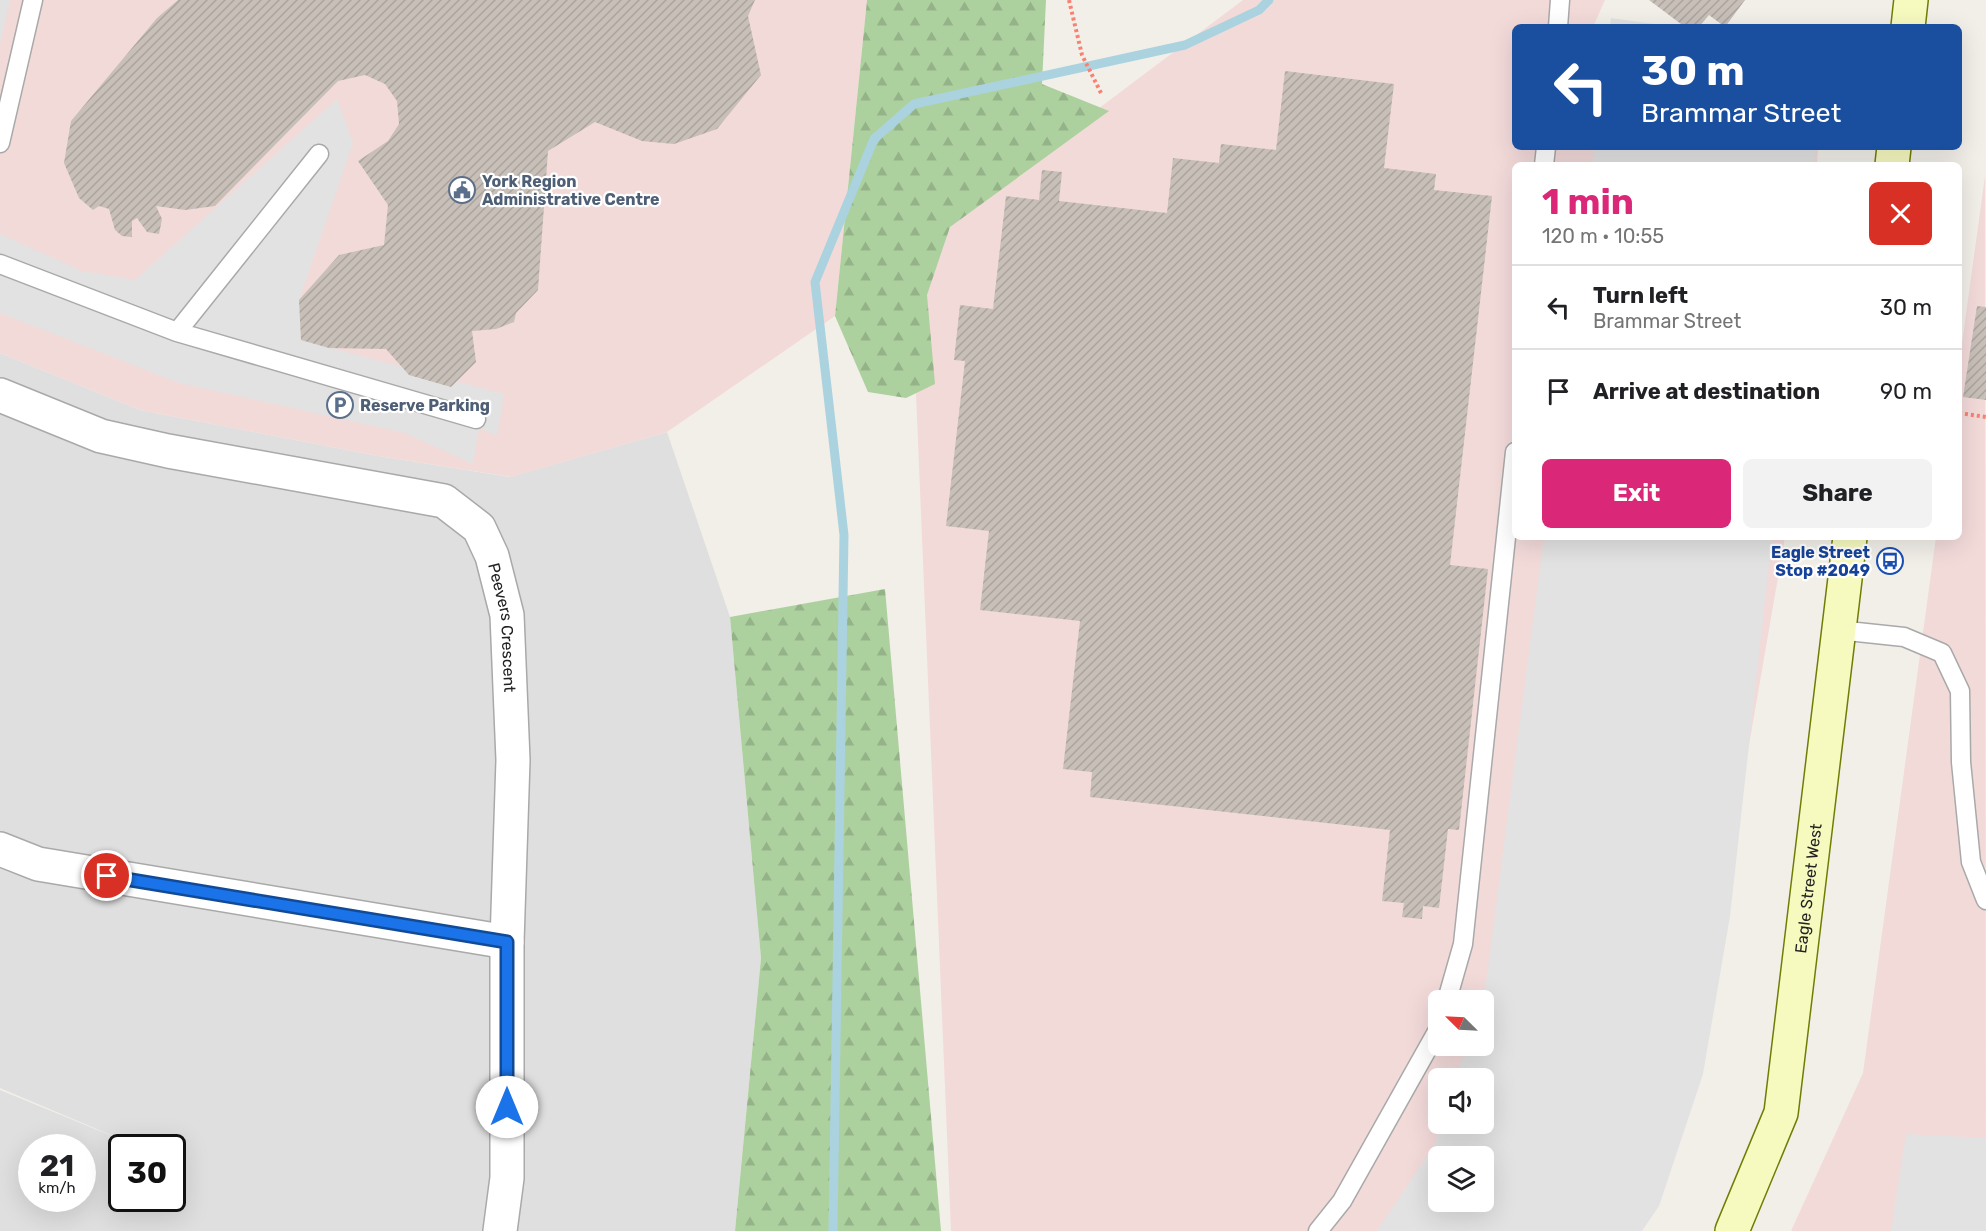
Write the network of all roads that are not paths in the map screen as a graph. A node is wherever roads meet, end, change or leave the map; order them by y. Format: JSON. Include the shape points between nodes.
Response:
{"nodes":[{"id":1,"x":33,"y":0,"type":"edge"},
{"id":2,"x":1560,"y":0,"type":"edge"},
{"id":3,"x":1911,"y":0,"type":"edge"},
{"id":4,"x":1558,"y":24,"type":"edge"},
{"id":5,"x":1908,"y":24,"type":"edge"},
{"id":6,"x":0,"y":143,"type":"edge"},
{"id":7,"x":319,"y":154,"type":"dead end"},
{"id":8,"x":0,"y":264,"type":"edge"},
{"id":9,"x":177,"y":332,"type":"junction"},
{"id":10,"x":0,"y":395,"type":"edge"},
{"id":11,"x":476,"y":419,"type":"dead end"},
{"id":12,"x":1512,"y":480,"type":"edge"},
{"id":13,"x":1850,"y":540,"type":"edge"},
{"id":14,"x":1838,"y":630,"type":"junction"},
{"id":15,"x":0,"y":849,"type":"edge"},
{"id":16,"x":1986,"y":900,"type":"edge"},
{"id":17,"x":507,"y":942,"type":"junction"},
{"id":18,"x":1451,"y":990,"type":"edge"},
{"id":19,"x":1428,"y":1048,"type":"edge"},
{"id":20,"x":1327,"y":1228,"type":"edge"},
{"id":21,"x":500,"y":1231,"type":"edge"},
{"id":22,"x":1732,"y":1231,"type":"edge"}],
"edges":[{"from":1,"to":6,"type":"lane"},
{"from":2,"to":4,"type":"lane"},
{"from":3,"to":5,"type":"main road"},
{"from":7,"to":9,"type":"lane"},
{"from":8,"to":9,"type":"lane"},
{"from":9,"to":11,"type":"lane"},
{"from":10,"to":17,"type":"street","name":"Peevers Crescent","via":[[101,436],[444,501],[479,528],[492,556],[507,615],[513,760]]},
{"from":12,"to":18,"type":"lane","via":[[1463,944]]},
{"from":13,"to":14,"type":"main road","name":"Eagle Street West"},
{"from":14,"to":16,"type":"lane","via":[[1904,637],[1942,653],[1960,691],[1961,762],[1971,862]]},
{"from":14,"to":22,"type":"main road","name":"Eagle Street West","via":[[1780,1113]]},
{"from":15,"to":17,"type":"street","via":[[38,864]]},
{"from":17,"to":21,"type":"street","name":"Peevers Crescent","via":[[507,1178]]},
{"from":19,"to":20,"type":"lane"}]}
